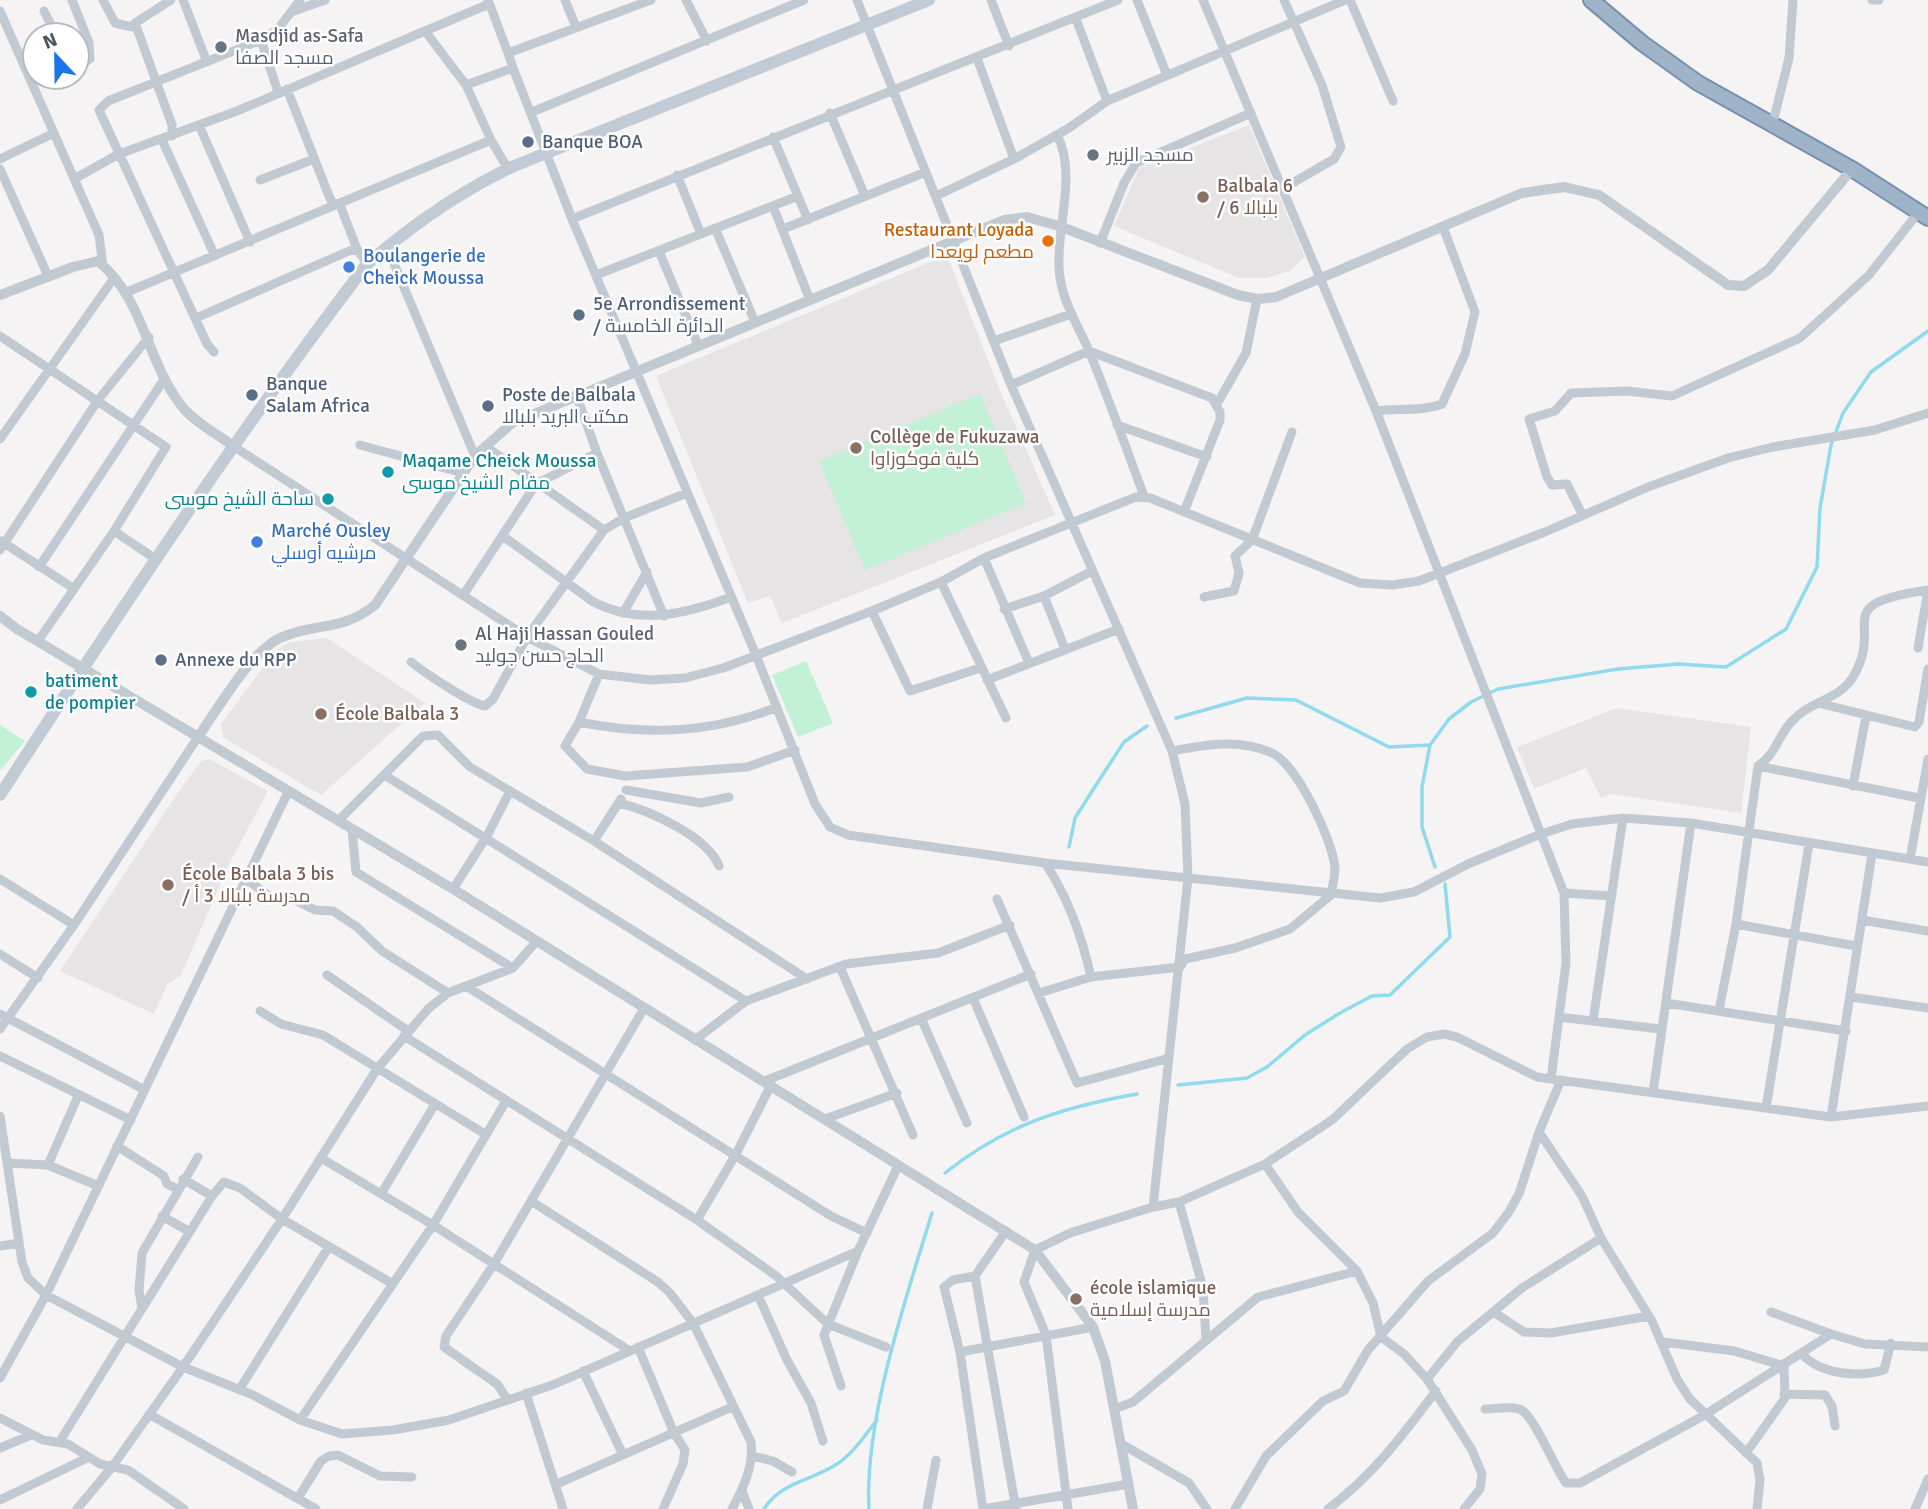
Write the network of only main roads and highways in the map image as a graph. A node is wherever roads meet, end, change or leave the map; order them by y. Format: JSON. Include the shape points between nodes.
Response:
{"nodes":[{"id":1,"x":929,"y":0,"type":"edge"},
{"id":2,"x":1591,"y":0,"type":"edge"},
{"id":3,"x":1923,"y":216,"type":"edge"},
{"id":4,"x":0,"y":795,"type":"edge"}],
"edges":[{"from":1,"to":4,"type":"main road","via":[[508,169],[387,247],[368,264],[233,446],[154,558]]},
{"from":2,"to":3,"type":"highway","via":[[1698,83],[1852,169]]}]}
